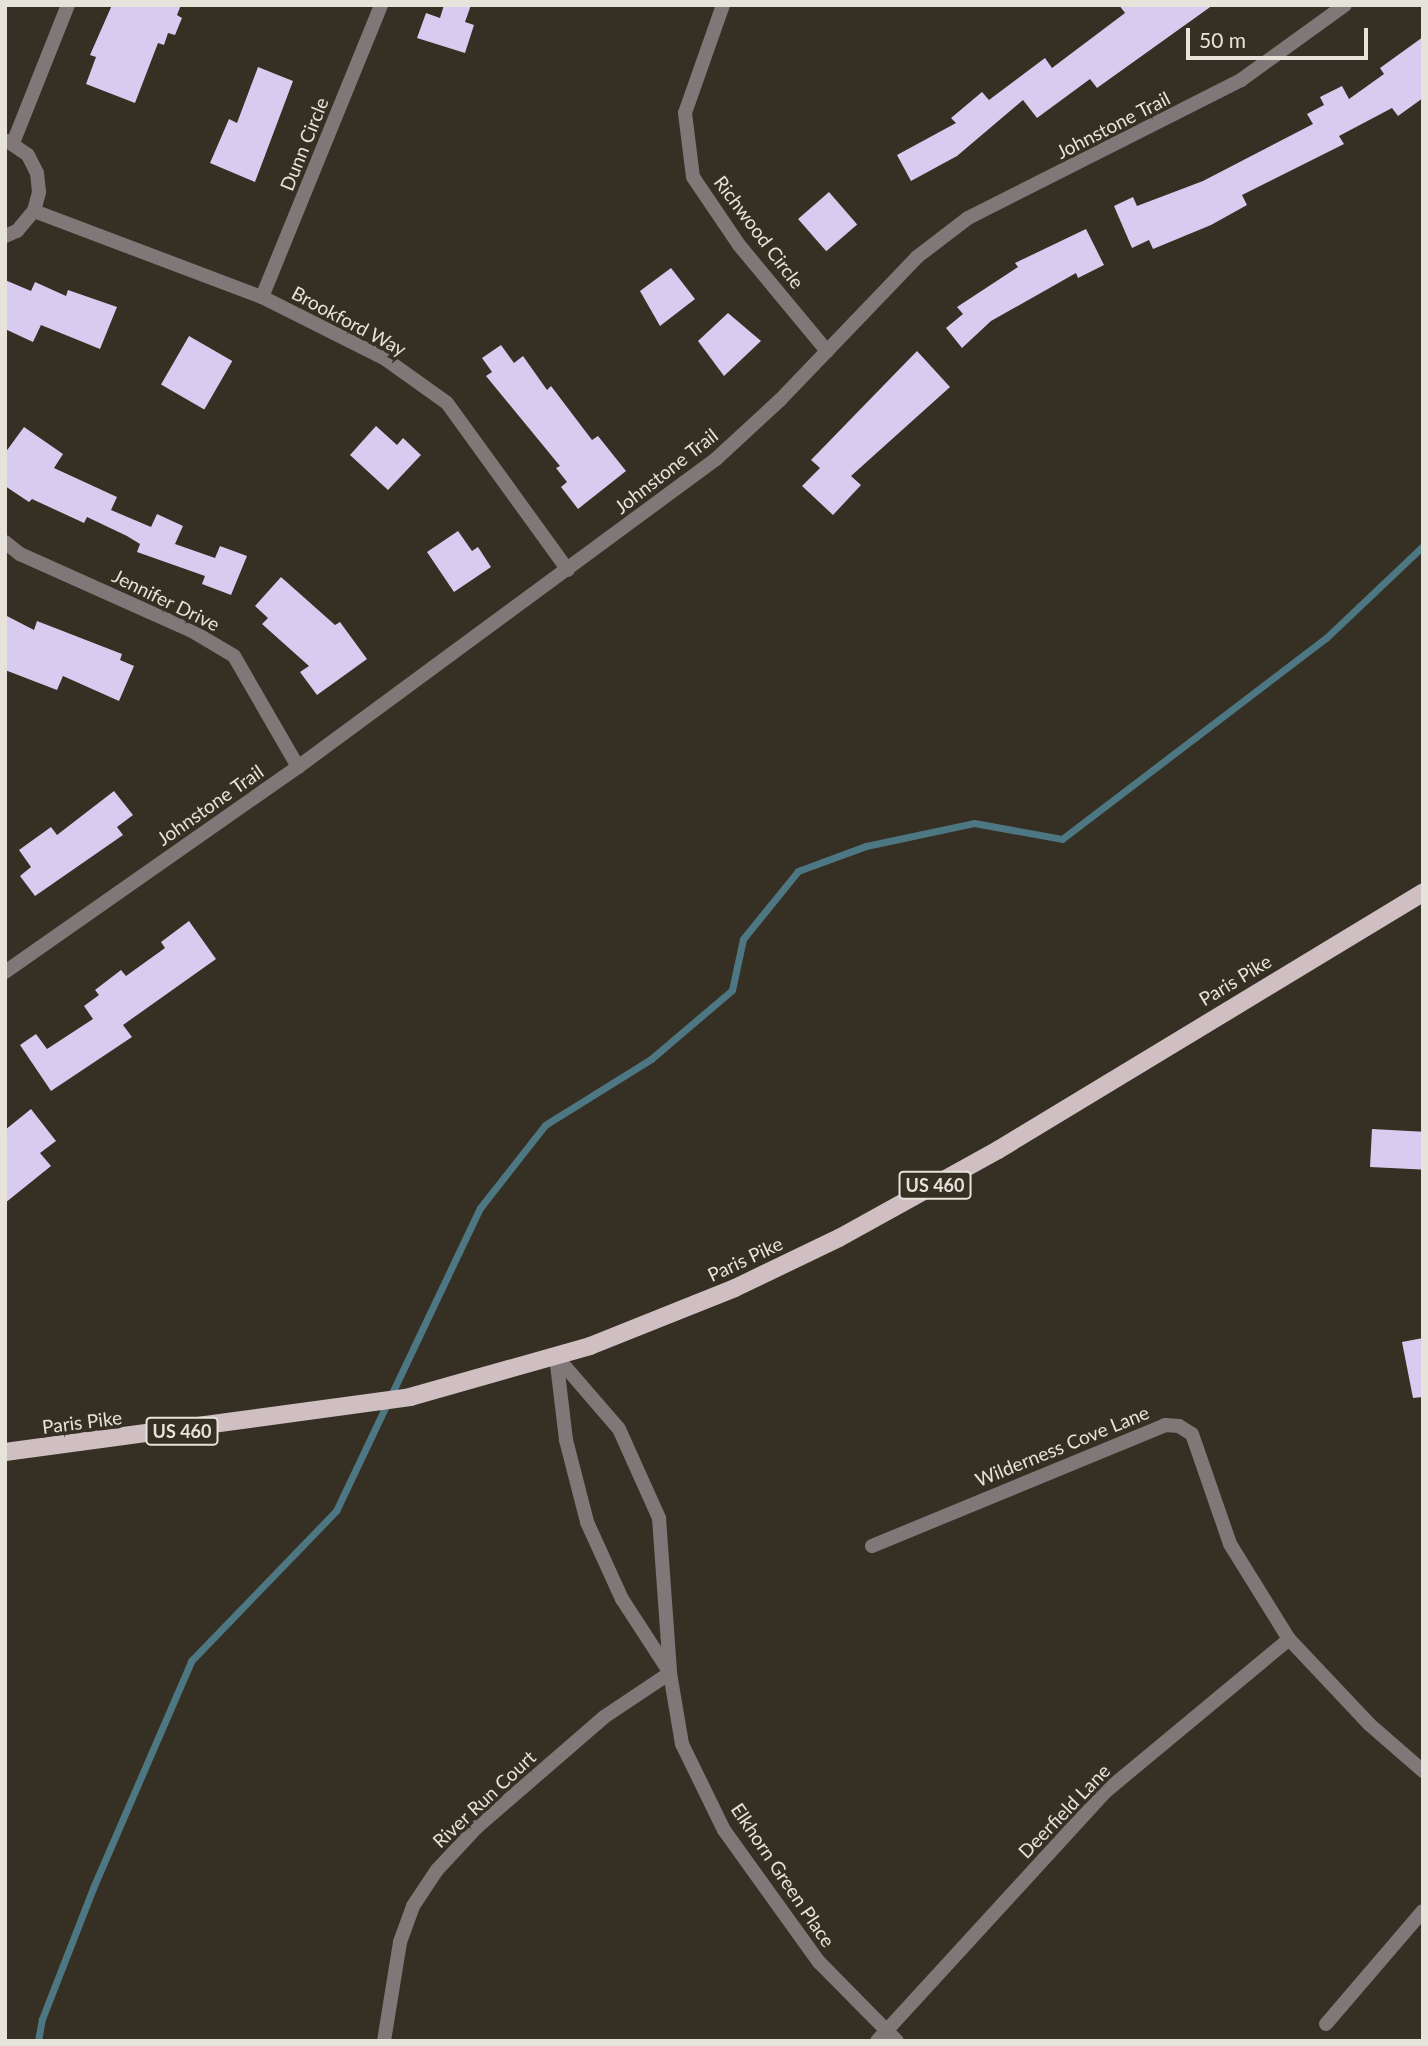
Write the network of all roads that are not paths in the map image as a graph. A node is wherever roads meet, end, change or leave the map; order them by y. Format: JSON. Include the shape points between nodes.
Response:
{"nodes":[{"id":1,"x":68,"y":5,"type":"edge"},
{"id":2,"x":380,"y":5,"type":"edge"},
{"id":3,"x":723,"y":5,"type":"edge"},
{"id":4,"x":1345,"y":5,"type":"edge"},
{"id":5,"x":9,"y":142,"type":"edge"},
{"id":6,"x":34,"y":211,"type":"junction"},
{"id":7,"x":5,"y":236,"type":"edge"},
{"id":8,"x":262,"y":297,"type":"junction"},
{"id":9,"x":827,"y":351,"type":"junction"},
{"id":10,"x":5,"y":542,"type":"edge"},
{"id":11,"x":568,"y":570,"type":"junction"},
{"id":12,"x":298,"y":767,"type":"junction"},
{"id":13,"x":1423,"y":893,"type":"edge"},
{"id":14,"x":8,"y":964,"type":"edge"},
{"id":15,"x":556,"y":1356,"type":"junction"},
{"id":16,"x":5,"y":1452,"type":"edge"},
{"id":17,"x":872,"y":1546,"type":"dead end"},
{"id":18,"x":1289,"y":1639,"type":"junction"},
{"id":19,"x":670,"y":1673,"type":"junction"},
{"id":20,"x":1423,"y":1771,"type":"edge"},
{"id":21,"x":1423,"y":1911,"type":"edge"},
{"id":22,"x":1326,"y":2024,"type":"dead end"},
{"id":23,"x":887,"y":2037,"type":"edge"},
{"id":24,"x":384,"y":2041,"type":"edge"}],
"edges":[{"from":1,"to":5,"type":"street"},
{"from":2,"to":8,"type":"street","name":"Dunn Circle"},
{"from":3,"to":9,"type":"street","name":"Richwood Circle","via":[[685,113],[694,177],[739,244]]},
{"from":4,"to":9,"type":"street","name":"Johnstone Trail","via":[[1241,80],[968,218],[917,257]]},
{"from":5,"to":6,"type":"street","via":[[28,155],[37,173]]},
{"from":6,"to":7,"type":"street","via":[[17,231]]},
{"from":6,"to":8,"type":"street","name":"Brookford Way"},
{"from":8,"to":11,"type":"street","name":"Brookford Way","via":[[384,358],[447,403]]},
{"from":9,"to":11,"type":"street","name":"Johnstone Trail","via":[[716,459]]},
{"from":10,"to":12,"type":"street","name":"Jennifer Drive","via":[[20,554],[192,631],[234,656]]},
{"from":11,"to":12,"type":"street","name":"Johnstone Trail"},
{"from":12,"to":14,"type":"street","name":"Johnstone Trail"},
{"from":13,"to":15,"type":"main road","name":"Paris Pike","number":"US 460","via":[[998,1150],[839,1238],[734,1288]]},
{"from":15,"to":16,"type":"main road","name":"Paris Pike","number":"US 460","via":[[410,1397]]},
{"from":15,"to":19,"type":"street","name":"Elkhorn Green Place","via":[[566,1440],[587,1522],[622,1599]]},
{"from":15,"to":19,"type":"street","via":[[619,1429],[659,1518]]},
{"from":17,"to":18,"type":"street","name":"Wilderness Cove Lane","via":[[1165,1425],[1179,1426],[1192,1434],[1230,1544]]},
{"from":18,"to":20,"type":"street","name":"Wilderness Cove Lane","via":[[1369,1724]]},
{"from":18,"to":23,"type":"street","name":"Deerfield Lane","via":[[1104,1792]]},
{"from":19,"to":23,"type":"street","name":"Elkhorn Green Place","via":[[682,1744],[724,1830],[819,1962]]},
{"from":19,"to":24,"type":"street","name":"River Run Court","via":[[604,1717],[476,1828],[437,1870],[413,1906],[400,1942]]},
{"from":21,"to":22,"type":"street"}]}
